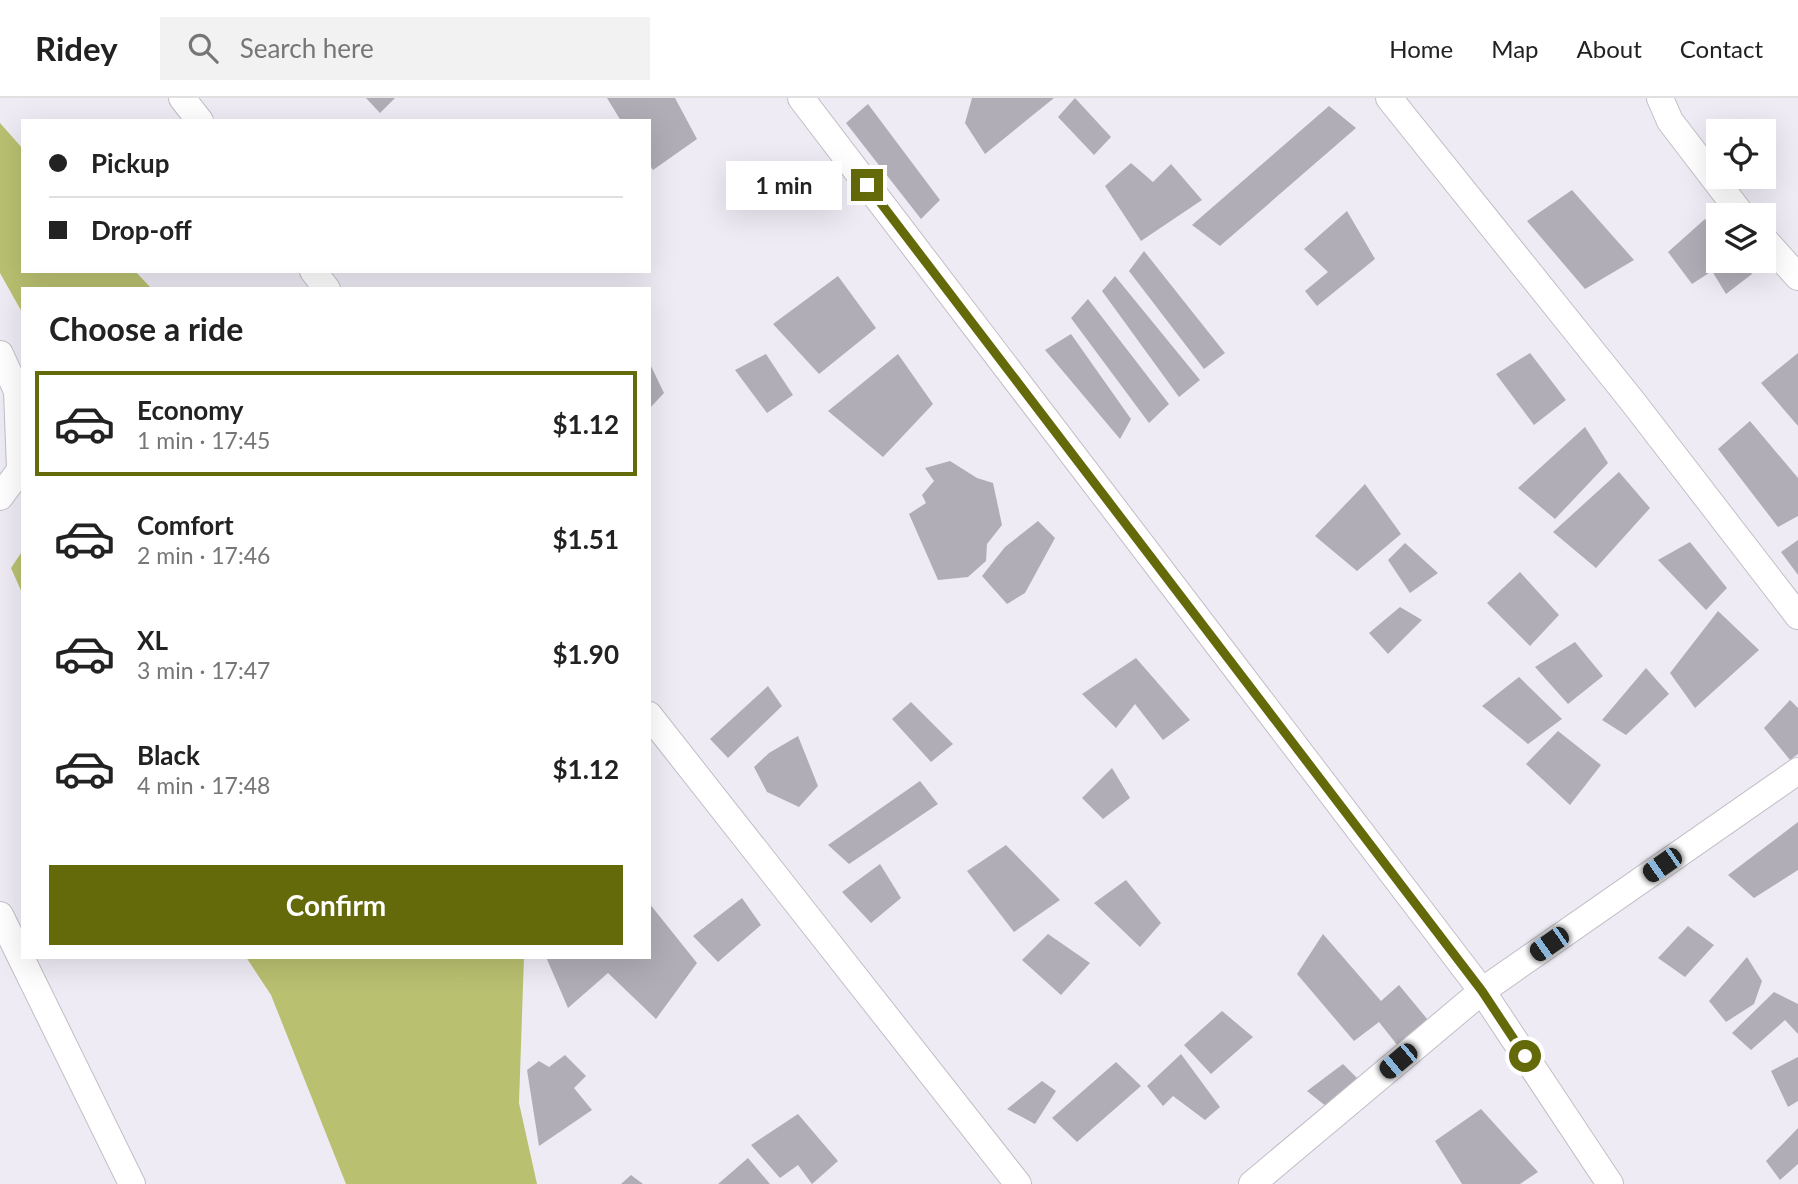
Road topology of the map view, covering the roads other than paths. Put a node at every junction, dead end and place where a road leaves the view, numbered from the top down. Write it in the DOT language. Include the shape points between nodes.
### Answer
graph roads {
  1 [pos="183,98"];
  2 [pos="801,98"];
  3 [pos="1389,98"];
  4 [pos="1660,98"];
  5 [pos="199,119"];
  6 [pos="1733,203"];
  7 [pos="1776,252"];
  8 [pos="315,273"];
  9 [pos="1798,276"];
  10 [pos="325,287"];
  11 [pos="0,354"];
  12 [pos="0,498"];
  13 [pos="1798,615"];
  14 [pos="651,718"];
  15 [pos="1798,771"];
  16 [pos="0,915"];
  17 [pos="21,958"];
  18 [pos="22,959"];
  19 [pos="1482,991"];
  20 [pos="132,1184"];
  21 [pos="1018,1184"];
  22 [pos="1252,1184"];
  23 [pos="1610,1184"];
  1 -- 5 [label="street"];
  2 -- 19 [label="street"];
  3 -- 13 [label="street"];
  4 -- 6 [label="street" via="1670,121"];
  7 -- 9 [label="street"];
  8 -- 10 [label="street"];
  11 -- 12 [label="street" via="17,391 20,470"];
  14 -- 21 [label="street"];
  15 -- 19 [label="street"];
  16 -- 17 [label="street"];
  18 -- 20 [label="street"];
  19 -- 22 [label="street"];
  19 -- 23 [label="street"];
}
